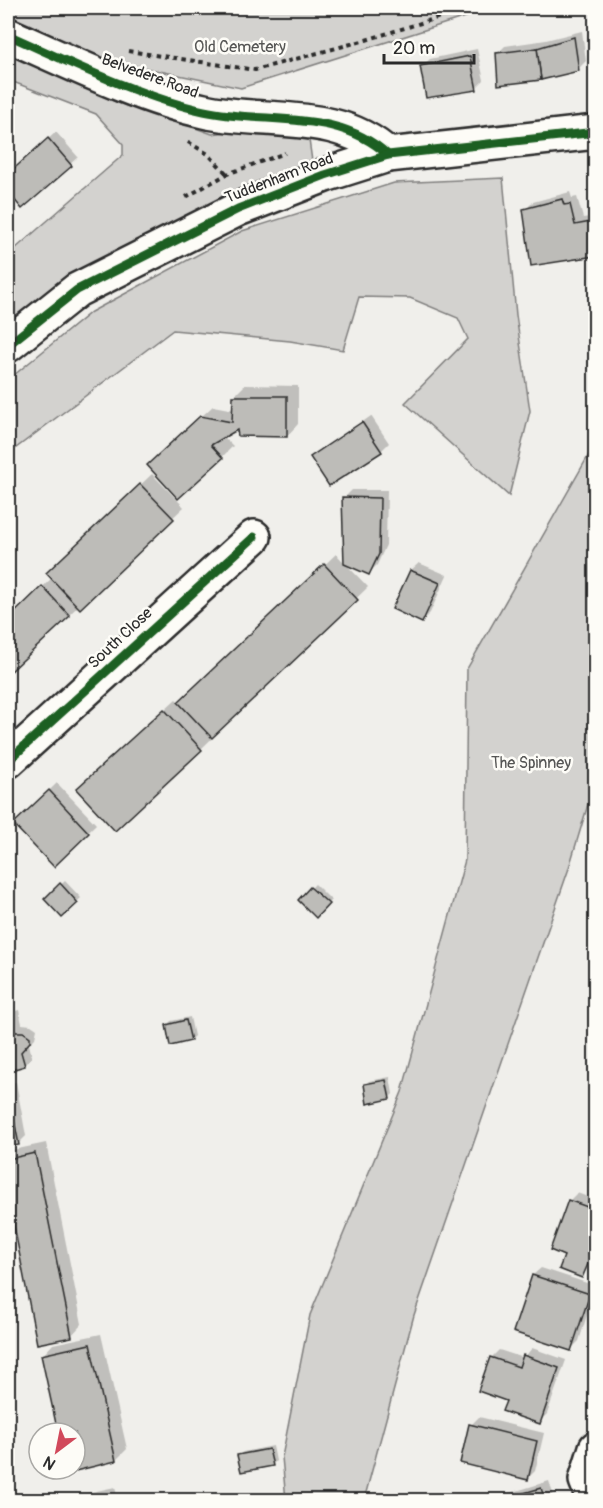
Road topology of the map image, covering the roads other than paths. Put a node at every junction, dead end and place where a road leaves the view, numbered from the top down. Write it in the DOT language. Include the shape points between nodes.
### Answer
graph roads {
  1 [pos="8,35"];
  2 [pos="596,132"];
  3 [pos="388,155"];
  4 [pos="8,345"];
  5 [pos="254,537"];
  6 [pos="8,761"];
  7 [pos="596,1448"];
  8 [pos="594,1500"];
  1 -- 3 [label="street, Belvedere Road" via="161,99 204,111 298,119 350,130"];
  2 -- 3 [label="street, Tuddenham Road"];
  3 -- 4 [label="street, Tuddenham Road" via="238,209 77,290"];
  5 -- 6 [label="street, South Close"];
  7 -- 8 [label="street" via="586,1480"];
}
